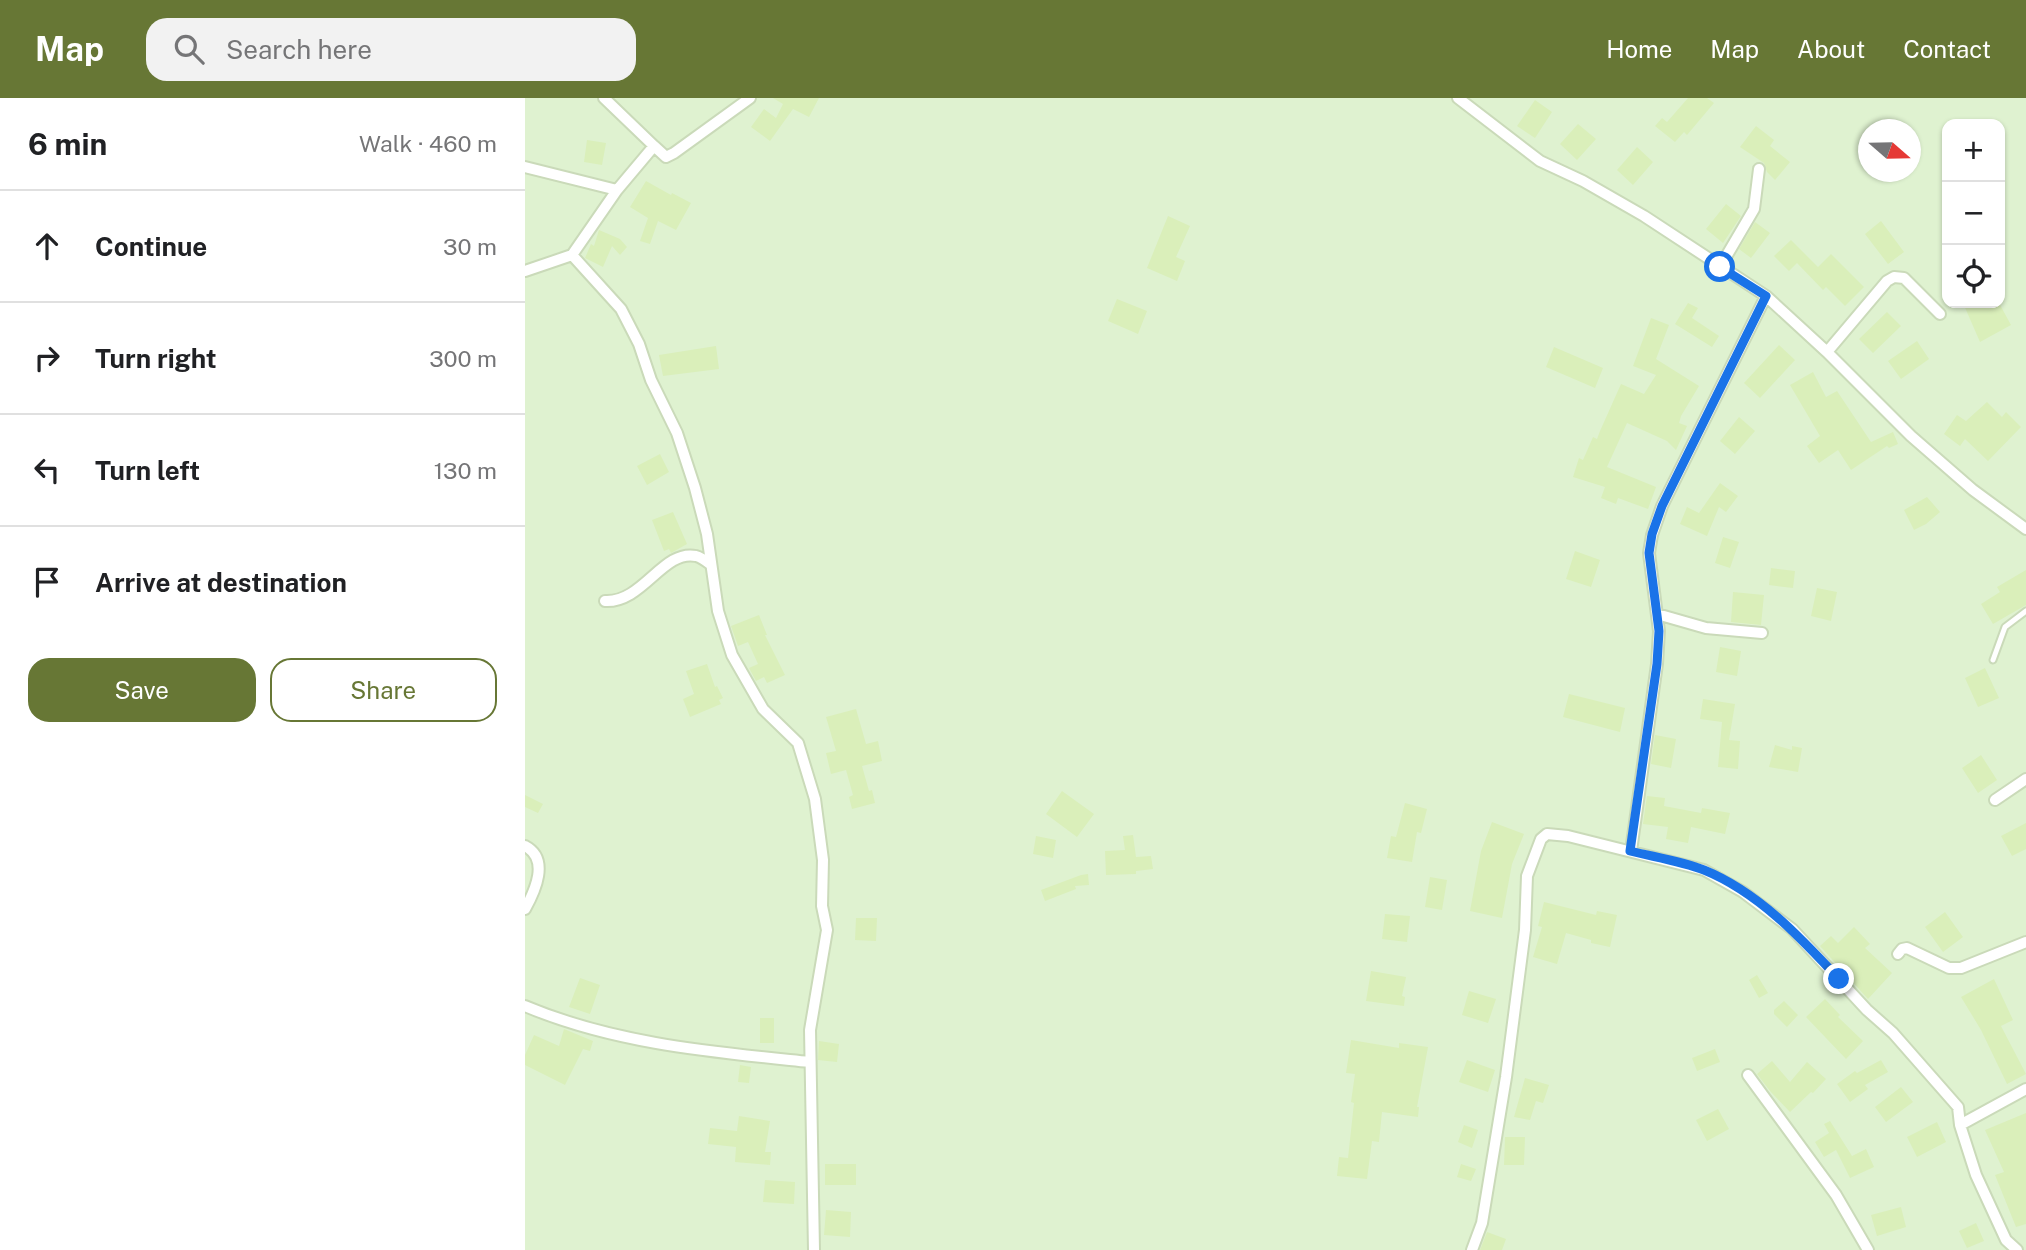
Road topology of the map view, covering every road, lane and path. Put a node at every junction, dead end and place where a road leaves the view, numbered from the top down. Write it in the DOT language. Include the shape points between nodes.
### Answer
graph roads {
  1 [pos="604,98"];
  2 [pos="750,98"];
  3 [pos="1458,98"];
  4 [pos="654,146"];
  5 [pos="525,167"];
  6 [pos="1759,169"];
  7 [pos="617,190"];
  8 [pos="572,255"];
  9 [pos="1720,267"];
  10 [pos="525,271"];
  11 [pos="1766,296"];
  12 [pos="1940,314"];
  13 [pos="1827,352"];
  14 [pos="2026,529"];
  15 [pos="710,564"];
  16 [pos="605,601"];
  17 [pos="2026,611"];
  18 [pos="1657,614"];
  19 [pos="1762,633"];
  20 [pos="1993,660"];
  21 [pos="2026,779"];
  22 [pos="1995,800"];
  23 [pos="525,846"];
  24 [pos="1630,851"];
  25 [pos="525,909"];
  26 [pos="2026,942"];
  27 [pos="1898,954"];
  28 [pos="525,1006"];
  29 [pos="809,1062"];
  30 [pos="1748,1075"];
  31 [pos="2026,1089"];
  32 [pos="1959,1125"];
  33 [pos="814,1250"];
  34 [pos="1472,1250"];
  35 [pos="1868,1250"];
  36 [pos="2017,1250"];
  1 -- 4 [label="street"];
  2 -- 4 [label="street" via="666,157"];
  3 -- 9 [label="street" via="1541,161 1644,216"];
  4 -- 7 [label="street"];
  5 -- 7 [label="street"];
  6 -- 9 [label="street" via="1754,209"];
  7 -- 8 [label="street"];
  8 -- 10 [label="street"];
  8 -- 15 [label="street" via="621,309 639,344 695,488"];
  9 -- 11 [label="street"];
  11 -- 13 [label="street"];
  11 -- 18 [label="street" via="1652,534 1649,553"];
  12 -- 13 [label="street" via="1904,278 1894,276"];
  13 -- 14 [label="street" via="1911,436"];
  15 -- 16 [label="street" via="697,556 684,556 618,602"];
  15 -- 29 [label="street" via="732,655 763,709 798,743 815,799 827,930 816,984"];
  17 -- 20 [label="lane" via="2005,627"];
  18 -- 19 [label="street" via="1706,628"];
  18 -- 24 [label="street" via="1657,664"];
  21 -- 22 [label="street"];
  23 -- 25 [label="street" via="532,849 538,862 537,886"];
  24 -- 32 [label="street" via="1704,870 1744,892 1792,929 1958,1107"];
  24 -- 34 [label="street" via="1548,834 1535,853 1527,876 1525,930 1506,1077 1482,1223"];
  26 -- 27 [label="street" via="1961,968 1949,968 1907,948"];
  28 -- 29 [label="street" via="621,1038"];
  29 -- 33 [label="street"];
  30 -- 35 [label="street" via="1836,1195"];
  31 -- 32 [label="street"];
  32 -- 36 [label="street" via="2006,1240"];
}
